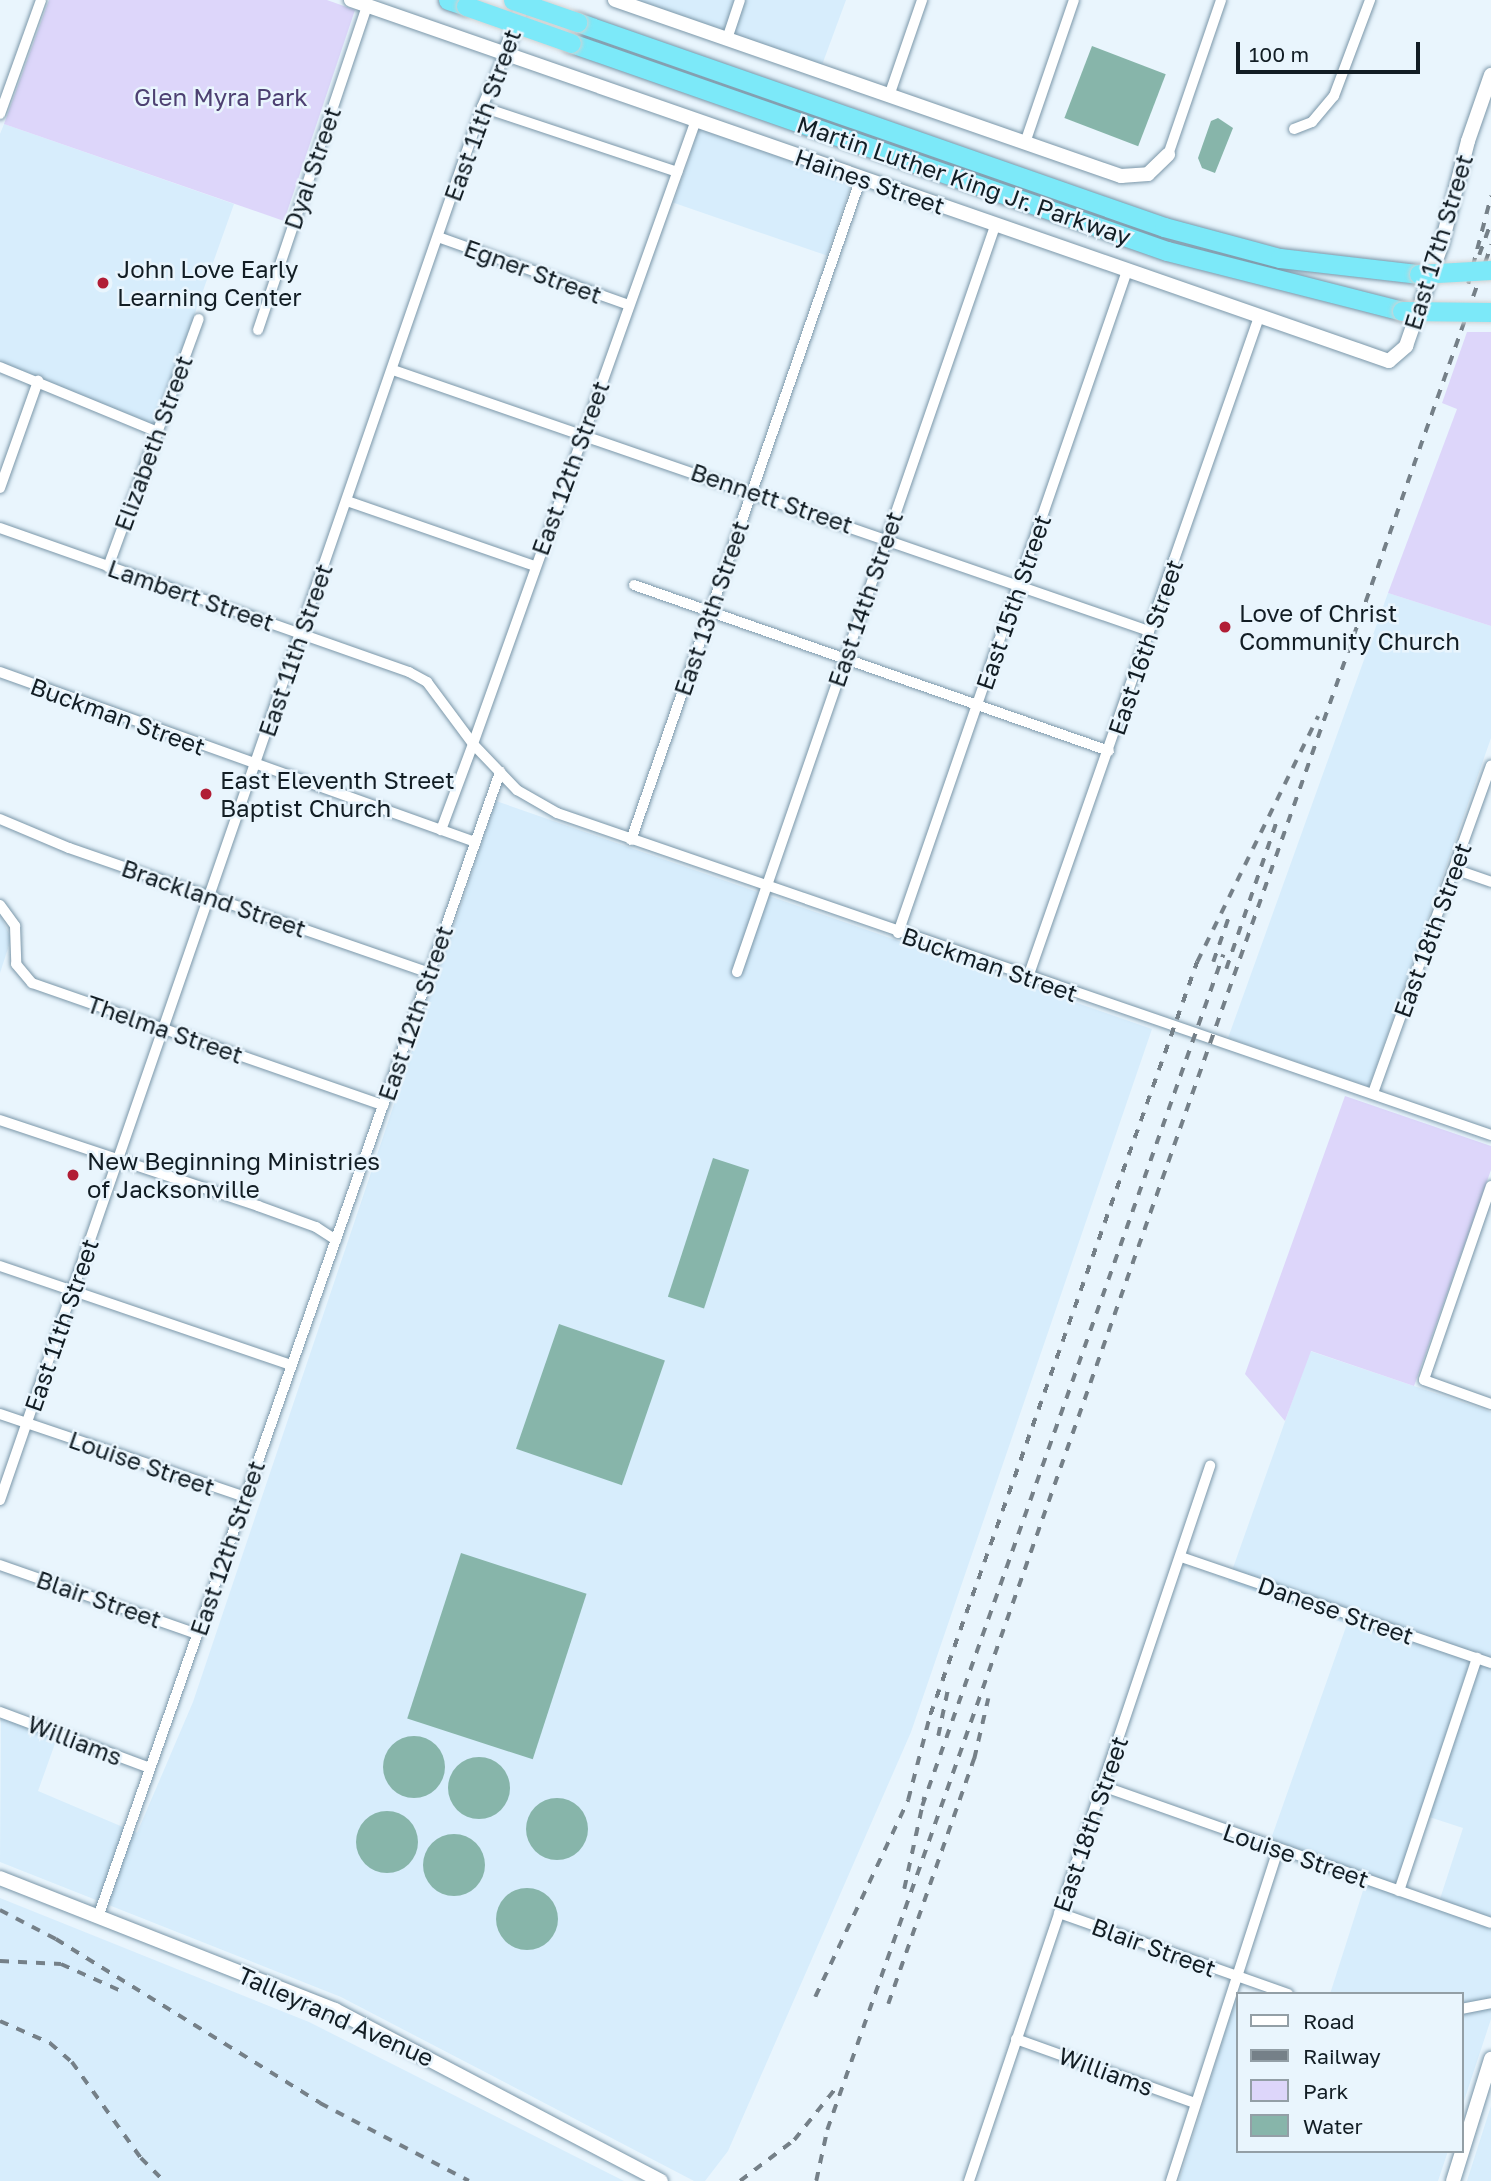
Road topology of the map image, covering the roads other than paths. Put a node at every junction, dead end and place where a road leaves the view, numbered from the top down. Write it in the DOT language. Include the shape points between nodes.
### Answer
graph roads {
  1 [pos="41,0"];
  2 [pos="351,0"];
  3 [pos="513,0"];
  4 [pos="524,0"];
  5 [pos="615,0"];
  6 [pos="740,0"];
  7 [pos="922,0"];
  8 [pos="1074,0"];
  9 [pos="1221,0"];
  10 [pos="1370,0"];
  11 [pos="457,3"];
  12 [pos="367,6"];
  13 [pos="727,39"];
  14 [pos="505,54"];
  15 [pos="1491,75"];
  16 [pos="889,96"];
  17 [pos="482,107"];
  18 [pos="0,114"];
  19 [pos="696,120"];
  20 [pos="1294,129"];
  21 [pos="1026,143"];
  22 [pos="1168,155"];
  23 [pos="677,172"];
  24 [pos="860,178"];
  25 [pos="995,226"];
  26 [pos="438,237"];
  27 [pos="1491,270"];
  28 [pos="1127,271"];
  29 [pos="629,304"];
  30 [pos="1491,312"];
  31 [pos="1259,317"];
  32 [pos="199,319"];
  33 [pos="258,330"];
  34 [pos="1389,361"];
  35 [pos="0,368"];
  36 [pos="393,370"];
  37 [pos="38,381"];
  38 [pos="158,432"];
  39 [pos="582,434"];
  40 [pos="0,488"];
  41 [pos="752,491"];
  42 [pos="347,501"];
  43 [pos="0,528"];
  44 [pos="887,538"];
  45 [pos="535,566"];
  46 [pos="108,567"];
  47 [pos="634,585"];
  48 [pos="1018,586"];
  49 [pos="710,612"];
  50 [pos="1149,631"];
  51 [pos="301,634"];
  52 [pos="844,658"];
  53 [pos="0,672"];
  54 [pos="977,705"];
  55 [pos="473,744"];
  56 [pos="1109,751"];
  57 [pos="254,765"];
  58 [pos="1491,766"];
  59 [pos="500,772"];
  60 [pos="0,819"];
  61 [pos="442,830"];
  62 [pos="631,840"];
  63 [pos="475,842"];
  64 [pos="1454,869"];
  65 [pos="1491,882"];
  66 [pos="766,887"];
  67 [pos="208,896"];
  68 [pos="0,905"];
  69 [pos="898,933"];
  70 [pos="737,972"];
  71 [pos="429,973"];
  72 [pos="1028,977"];
  73 [pos="164,1029"];
  74 [pos="1373,1093"];
  75 [pos="383,1105"];
  76 [pos="0,1120"];
  77 [pos="1491,1135"];
  78 [pos="118,1160"];
  79 [pos="1491,1186"];
  80 [pos="335,1240"];
  81 [pos="0,1266"];
  82 [pos="72,1292"];
  83 [pos="291,1365"];
  84 [pos="1491,1404"];
  85 [pos="0,1414"];
  86 [pos="26,1424"];
  87 [pos="1210,1466"];
  88 [pos="245,1497"];
  89 [pos="0,1500"];
  90 [pos="1181,1556"];
  91 [pos="0,1565"];
  92 [pos="197,1634"];
  93 [pos="1478,1658"];
  94 [pos="1491,1663"];
  95 [pos="0,1712"];
  96 [pos="150,1768"];
  97 [pos="1102,1786"];
  98 [pos="1278,1849"];
  99 [pos="0,1878"];
  100 [pos="1399,1891"];
  101 [pos="1059,1913"];
  102 [pos="98,1917"];
  103 [pos="1491,1923"];
  104 [pos="1237,1976"];
  105 [pos="1282,1992"];
  106 [pos="1491,2003"];
  107 [pos="1463,2009"];
  108 [pos="1016,2039"];
  109 [pos="1491,2059"];
  110 [pos="1195,2103"];
  111 [pos="1463,2149"];
  112 [pos="1462,2153"];
  113 [pos="661,2181"];
  114 [pos="969,2181"];
  115 [pos="1171,2181"];
  116 [pos="1453,2181"];
  1 -- 18 [label="street"];
  2 -- 12 [label="street, Haines Street"];
  3 -- 27 [label="highway, Martin Luther King Jr. Parkway, bridge" via="1164,227 1280,258 1419,274"];
  4 -- 14 [label="street, East 11th Street"];
  5 -- 13 [label="street"];
  6 -- 13 [label="street"];
  7 -- 16 [label="street"];
  8 -- 21 [label="street"];
  9 -- 22 [label="street"];
  10 -- 20 [label="street" via="1334,96 1312,122"];
  11 -- 30 [label="highway, Martin Luther King Jr. Parkway, bridge" via="1167,251 1402,311"];
  12 -- 14 [label="street, Haines Street"];
  12 -- 33 [label="street, Dyal Street"];
  13 -- 16 [label="street"];
  14 -- 17 [label="street, East 11th Street"];
  14 -- 19 [label="street, Haines Street"];
  15 -- 34 [label="street, East 17th Street" via="1468,141 1442,243 1406,346"];
  16 -- 21 [label="street"];
  17 -- 23 [label="street"];
  17 -- 26 [label="street, East 11th Street"];
  19 -- 23 [label="street, East 12th Street"];
  19 -- 24 [label="street, Haines Street"];
  21 -- 22 [label="street" via="1130,178 1156,169"];
  23 -- 29 [label="street, East 12th Street"];
  24 -- 25 [label="street, Haines Street"];
  24 -- 41 [label="street, East 13th Street"];
  25 -- 28 [label="street, Haines Street"];
  25 -- 44 [label="street, East 14th Street"];
  26 -- 29 [label="street, Egner Street"];
  26 -- 36 [label="street, East 11th Street"];
  28 -- 31 [label="street, Haines Street"];
  28 -- 48 [label="street, East 15th Street"];
  29 -- 39 [label="street, East 12th Street"];
  31 -- 34 [label="street, Haines Street"];
  31 -- 50 [label="street, East 16th Street"];
  32 -- 38 [label="street, Elizabeth Street"];
  35 -- 37 [label="street"];
  36 -- 39 [label="street, Bennett Street"];
  36 -- 42 [label="street, East 11th Street"];
  37 -- 38 [label="street"];
  37 -- 40 [label="street"];
  38 -- 46 [label="street, Elizabeth Street"];
  39 -- 41 [label="street, Bennett Street"];
  39 -- 45 [label="street, East 12th Street"];
  41 -- 44 [label="street, Bennett Street"];
  41 -- 49 [label="street, East 13th Street"];
  42 -- 45 [label="street"];
  42 -- 51 [label="street, East 11th Street"];
  43 -- 46 [label="street, Lambert Street"];
  44 -- 48 [label="street, Bennett Street"];
  44 -- 52 [label="street, East 14th Street"];
  45 -- 55 [label="street, East 12th Street"];
  46 -- 51 [label="street, Lambert Street"];
  47 -- 49 [label="street"];
  48 -- 50 [label="street, Bennett Street"];
  48 -- 54 [label="street, East 15th Street"];
  49 -- 52 [label="street"];
  49 -- 62 [label="street, East 13th Street"];
  50 -- 56 [label="street, East 16th Street"];
  51 -- 55 [label="street, Lambert Street" via="427,682"];
  51 -- 57 [label="street, East 11th Street"];
  52 -- 54 [label="street"];
  52 -- 66 [label="street, East 14th Street"];
  53 -- 57 [label="street, Buckman Street"];
  54 -- 56 [label="street"];
  54 -- 69 [label="street, East 15th Street"];
  55 -- 59 [label="street"];
  55 -- 61 [label="street, East 12th Street"];
  56 -- 72 [label="street, East 16th Street"];
  57 -- 61 [label="street, Buckman Street"];
  57 -- 67 [label="street, East 11th Street"];
  58 -- 64 [label="street, East 18th Street"];
  59 -- 62 [label="street, Buckman Street" via="517,790 548,809"];
  59 -- 63 [label="street, East 12th Street"];
  60 -- 67 [label="street, Brackland Street"];
  61 -- 63 [label="street, Buckman Street"];
  62 -- 66 [label="street, Buckman Street"];
  63 -- 71 [label="street, East 12th Street"];
  64 -- 65 [label="street"];
  64 -- 74 [label="street, East 18th Street"];
  66 -- 69 [label="street, Buckman Street"];
  66 -- 70 [label="street, East 14th Street"];
  67 -- 71 [label="street, Brackland Street"];
  67 -- 73 [label="street, East 11th Street"];
  68 -- 73 [label="street, Thelma Street" via="15,926 16,964 32,983"];
  69 -- 72 [label="street, Buckman Street"];
  71 -- 75 [label="street, East 12th Street"];
  72 -- 74 [label="street, Buckman Street"];
  73 -- 75 [label="street, Thelma Street"];
  73 -- 78 [label="street, East 11th Street"];
  74 -- 77 [label="street, Buckman Street"];
  75 -- 80 [label="street, East 12th Street"];
  76 -- 78 [label="street"];
  78 -- 80 [label="street" via="316,1227"];
  78 -- 82 [label="street, East 11th Street"];
  79 -- 84 [label="street" via="1424,1380"];
  80 -- 83 [label="street, East 12th Street"];
  81 -- 82 [label="street"];
  82 -- 83 [label="street"];
  82 -- 86 [label="street, East 11th Street"];
  83 -- 88 [label="street, East 12th Street"];
  85 -- 86 [label="street, Louise Street"];
  86 -- 88 [label="street, Louise Street"];
  86 -- 89 [label="street, East 11th Street"];
  87 -- 90 [label="street, East 18th Street"];
  88 -- 92 [label="street, East 12th Street"];
  90 -- 93 [label="street, Danese Street"];
  90 -- 97 [label="street, East 18th Street"];
  91 -- 92 [label="street, Blair Street"];
  92 -- 96 [label="street, East 12th Street"];
  93 -- 94 [label="street, Danese Street"];
  93 -- 100 [label="street"];
  95 -- 96 [label="street, Williams"];
  96 -- 102 [label="street, East 12th Street"];
  97 -- 98 [label="street, Louise Street"];
  97 -- 101 [label="street, East 18th Street"];
  98 -- 100 [label="street, Louise Street"];
  98 -- 104 [label="street"];
  99 -- 102 [label="street, Talleyrand Avenue"];
  100 -- 103 [label="street, Louise Street"];
  101 -- 104 [label="street, Blair Street"];
  101 -- 108 [label="street, East 18th Street"];
  102 -- 113 [label="street, Talleyrand Avenue" via="335,2010"];
  104 -- 105 [label="street, Blair Street"];
  104 -- 110 [label="street"];
  106 -- 107 [label="street"];
  108 -- 110 [label="street, Williams"];
  108 -- 114 [label="street, East 18th Street"];
  109 -- 111 [label="street"];
  110 -- 115 [label="street"];
  112 -- 116 [label="street"];
}
